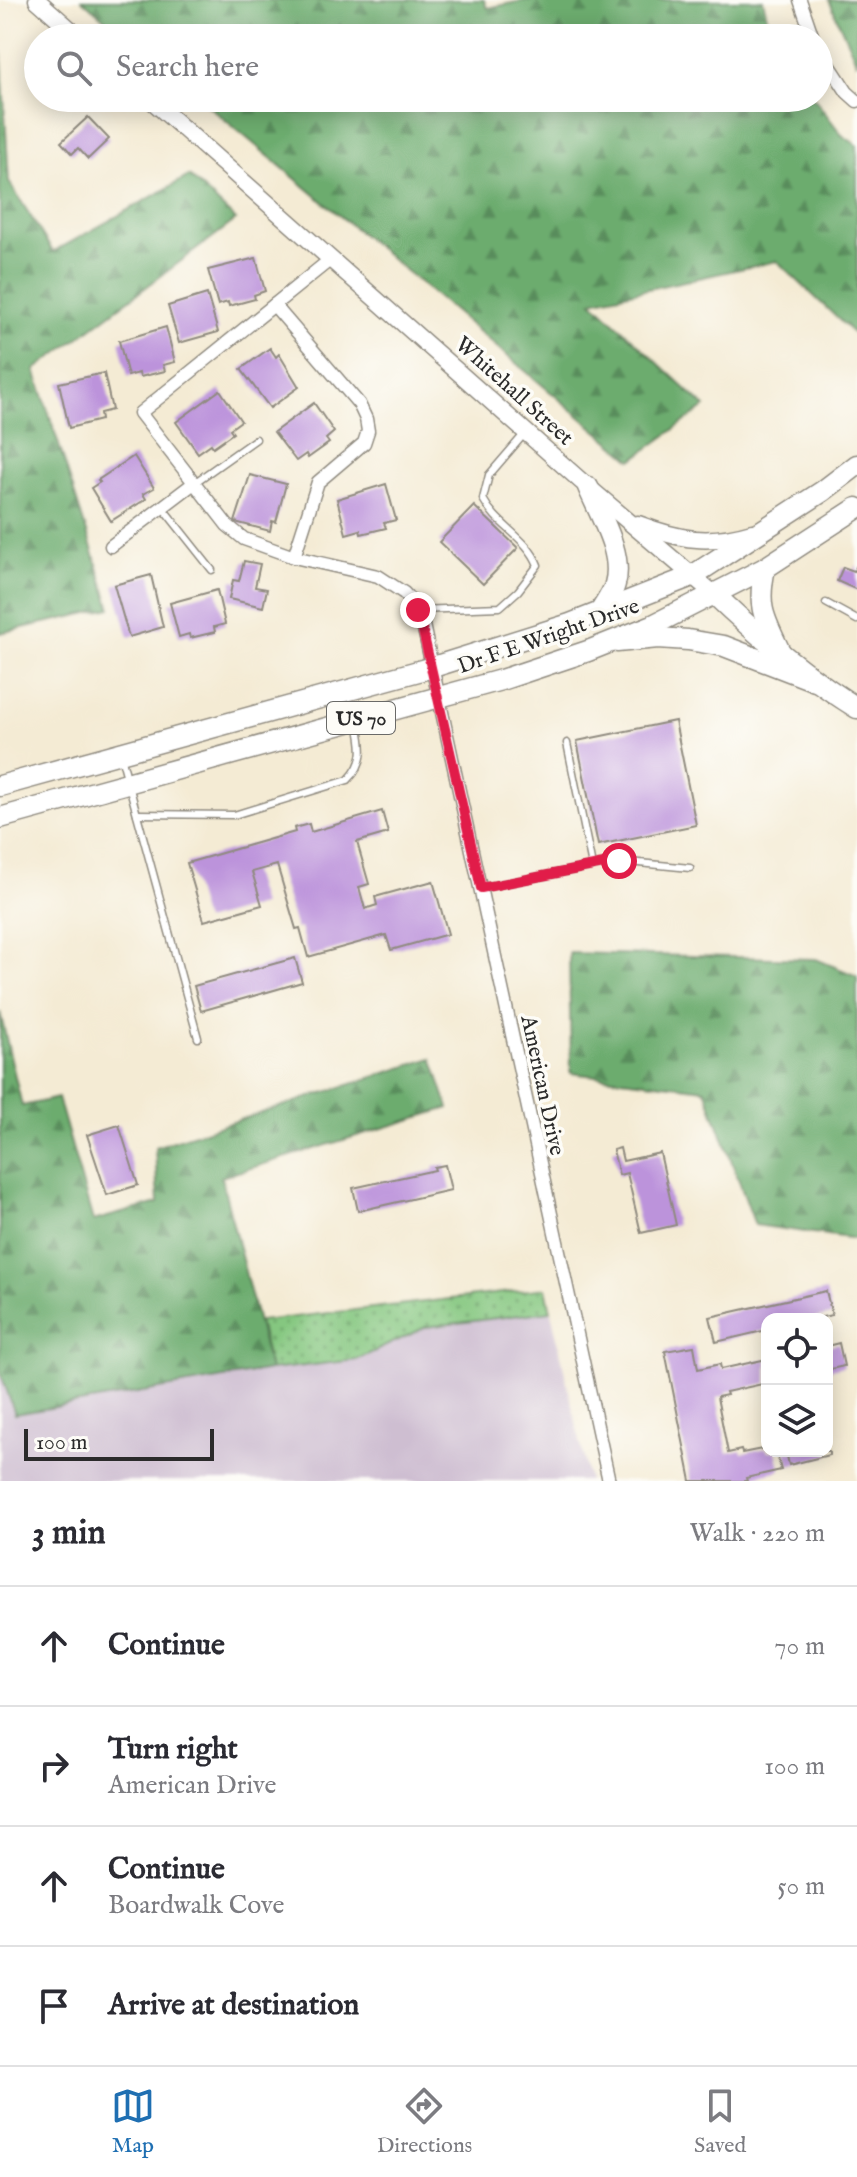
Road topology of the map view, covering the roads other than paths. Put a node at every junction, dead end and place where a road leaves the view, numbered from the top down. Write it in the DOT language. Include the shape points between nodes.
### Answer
graph roads {
  1 [pos="37,0"];
  2 [pos="800,0"];
  3 [pos="64,24"];
  4 [pos="808,24"];
  5 [pos="833,70"];
  6 [pos="857,101"];
  7 [pos="165,112"];
  8 [pos="331,259"];
  9 [pos="274,305"];
  10 [pos="526,432"];
  11 [pos="256,439"];
  12 [pos="857,465"];
  13 [pos="194,483"];
  14 [pos="588,487"];
  15 [pos="162,507"];
  16 [pos="857,508"];
  17 [pos="626,519"];
  18 [pos="769,527"];
  19 [pos="111,546"];
  20 [pos="294,557"];
  21 [pos="765,568"];
  22 [pos="212,570"];
  23 [pos="692,576"];
  24 [pos="714,594"];
  25 [pos="826,603"];
  26 [pos="418,610"];
  27 [pos="600,612"];
  28 [pos="857,620"];
  29 [pos="609,642"];
  30 [pos="782,656"];
  31 [pos="433,667"];
  32 [pos="815,681"];
  33 [pos="439,697"];
  34 [pos="857,708"];
  35 [pos="357,720"];
  36 [pos="567,743"];
  37 [pos="120,753"];
  38 [pos="128,783"];
  39 [pos="0,786"];
  40 [pos="137,814"];
  41 [pos="0,818"];
  42 [pos="592,866"];
  43 [pos="690,868"];
  44 [pos="481,888"];
  45 [pos="198,1038"];
  46 [pos="609,1481"];
  1 -- 3 [label="street"];
  2 -- 4 [label="street"];
  5 -- 6 [label="street"];
  7 -- 8 [label="street, Whitehall Street"];
  8 -- 9 [label="street"];
  8 -- 10 [label="street, Whitehall Street"];
  9 -- 13 [label="street" via="140,413"];
  9 -- 20 [label="street" via="359,404 368,431 364,443 318,482"];
  10 -- 14 [label="street, Whitehall Street"];
  10 -- 26 [label="lane" via="489,475 483,499 491,514 533,551 538,565 500,607"];
  11 -- 13 [label="lane"];
  12 -- 18 [label="main road, US 70"];
  13 -- 15 [label="street"];
  13 -- 20 [label="street" via="244,539"];
  14 -- 17 [label="street, Whitehall Street"];
  14 -- 27 [label="main road" via="616,561 615,586"];
  15 -- 19 [label="street"];
  15 -- 22 [label="lane"];
  16 -- 21 [label="main road, Dr F E Wright Drive"];
  17 -- 18 [label="street" via="708,541"];
  17 -- 23 [label="street, Whitehall Street"];
  18 -- 23 [label="main road, US 70"];
  20 -- 26 [label="street" via="378,576"];
  21 -- 24 [label="main road, Dr F E Wright Drive"];
  21 -- 30 [label="main road" via="760,606"];
  23 -- 24 [label="street, Whitehall Street"];
  23 -- 27 [label="main road, US 70"];
  24 -- 29 [label="main road, Dr F E Wright Drive / US 70"];
  24 -- 30 [label="main road, Whitehall Street"];
  25 -- 28 [label="lane"];
  26 -- 31 [label="street, American Drive"];
  27 -- 31 [label="main road, US 70"];
  29 -- 32 [label="main road" via="658,638 724,646"];
  29 -- 33 [label="main road, Dr F E Wright Drive / US 70"];
  30 -- 32 [label="main road, Whitehall Street"];
  31 -- 33 [label="street, American Drive"];
  31 -- 37 [label="main road, US 70"];
  32 -- 34 [label="main road, Whitehall Street"];
  33 -- 35 [label="main road, Dr F E Wright Drive / US 70"];
  33 -- 44 [label="street, American Drive"];
  35 -- 38 [label="main road, Dr F E Wright Drive / US 70"];
  35 -- 40 [label="lane" via="364,747 360,768 348,780 234,815"];
  36 -- 42 [label="lane"];
  37 -- 38 [label="lane"];
  37 -- 39 [label="main road, US 70"];
  38 -- 40 [label="lane"];
  38 -- 41 [label="main road, Dr F E Wright Drive / US 70"];
  40 -- 45 [label="lane"];
  42 -- 43 [label="lane" via="619,861"];
  42 -- 44 [label="lane"];
  44 -- 46 [label="street, American Drive"];
}
